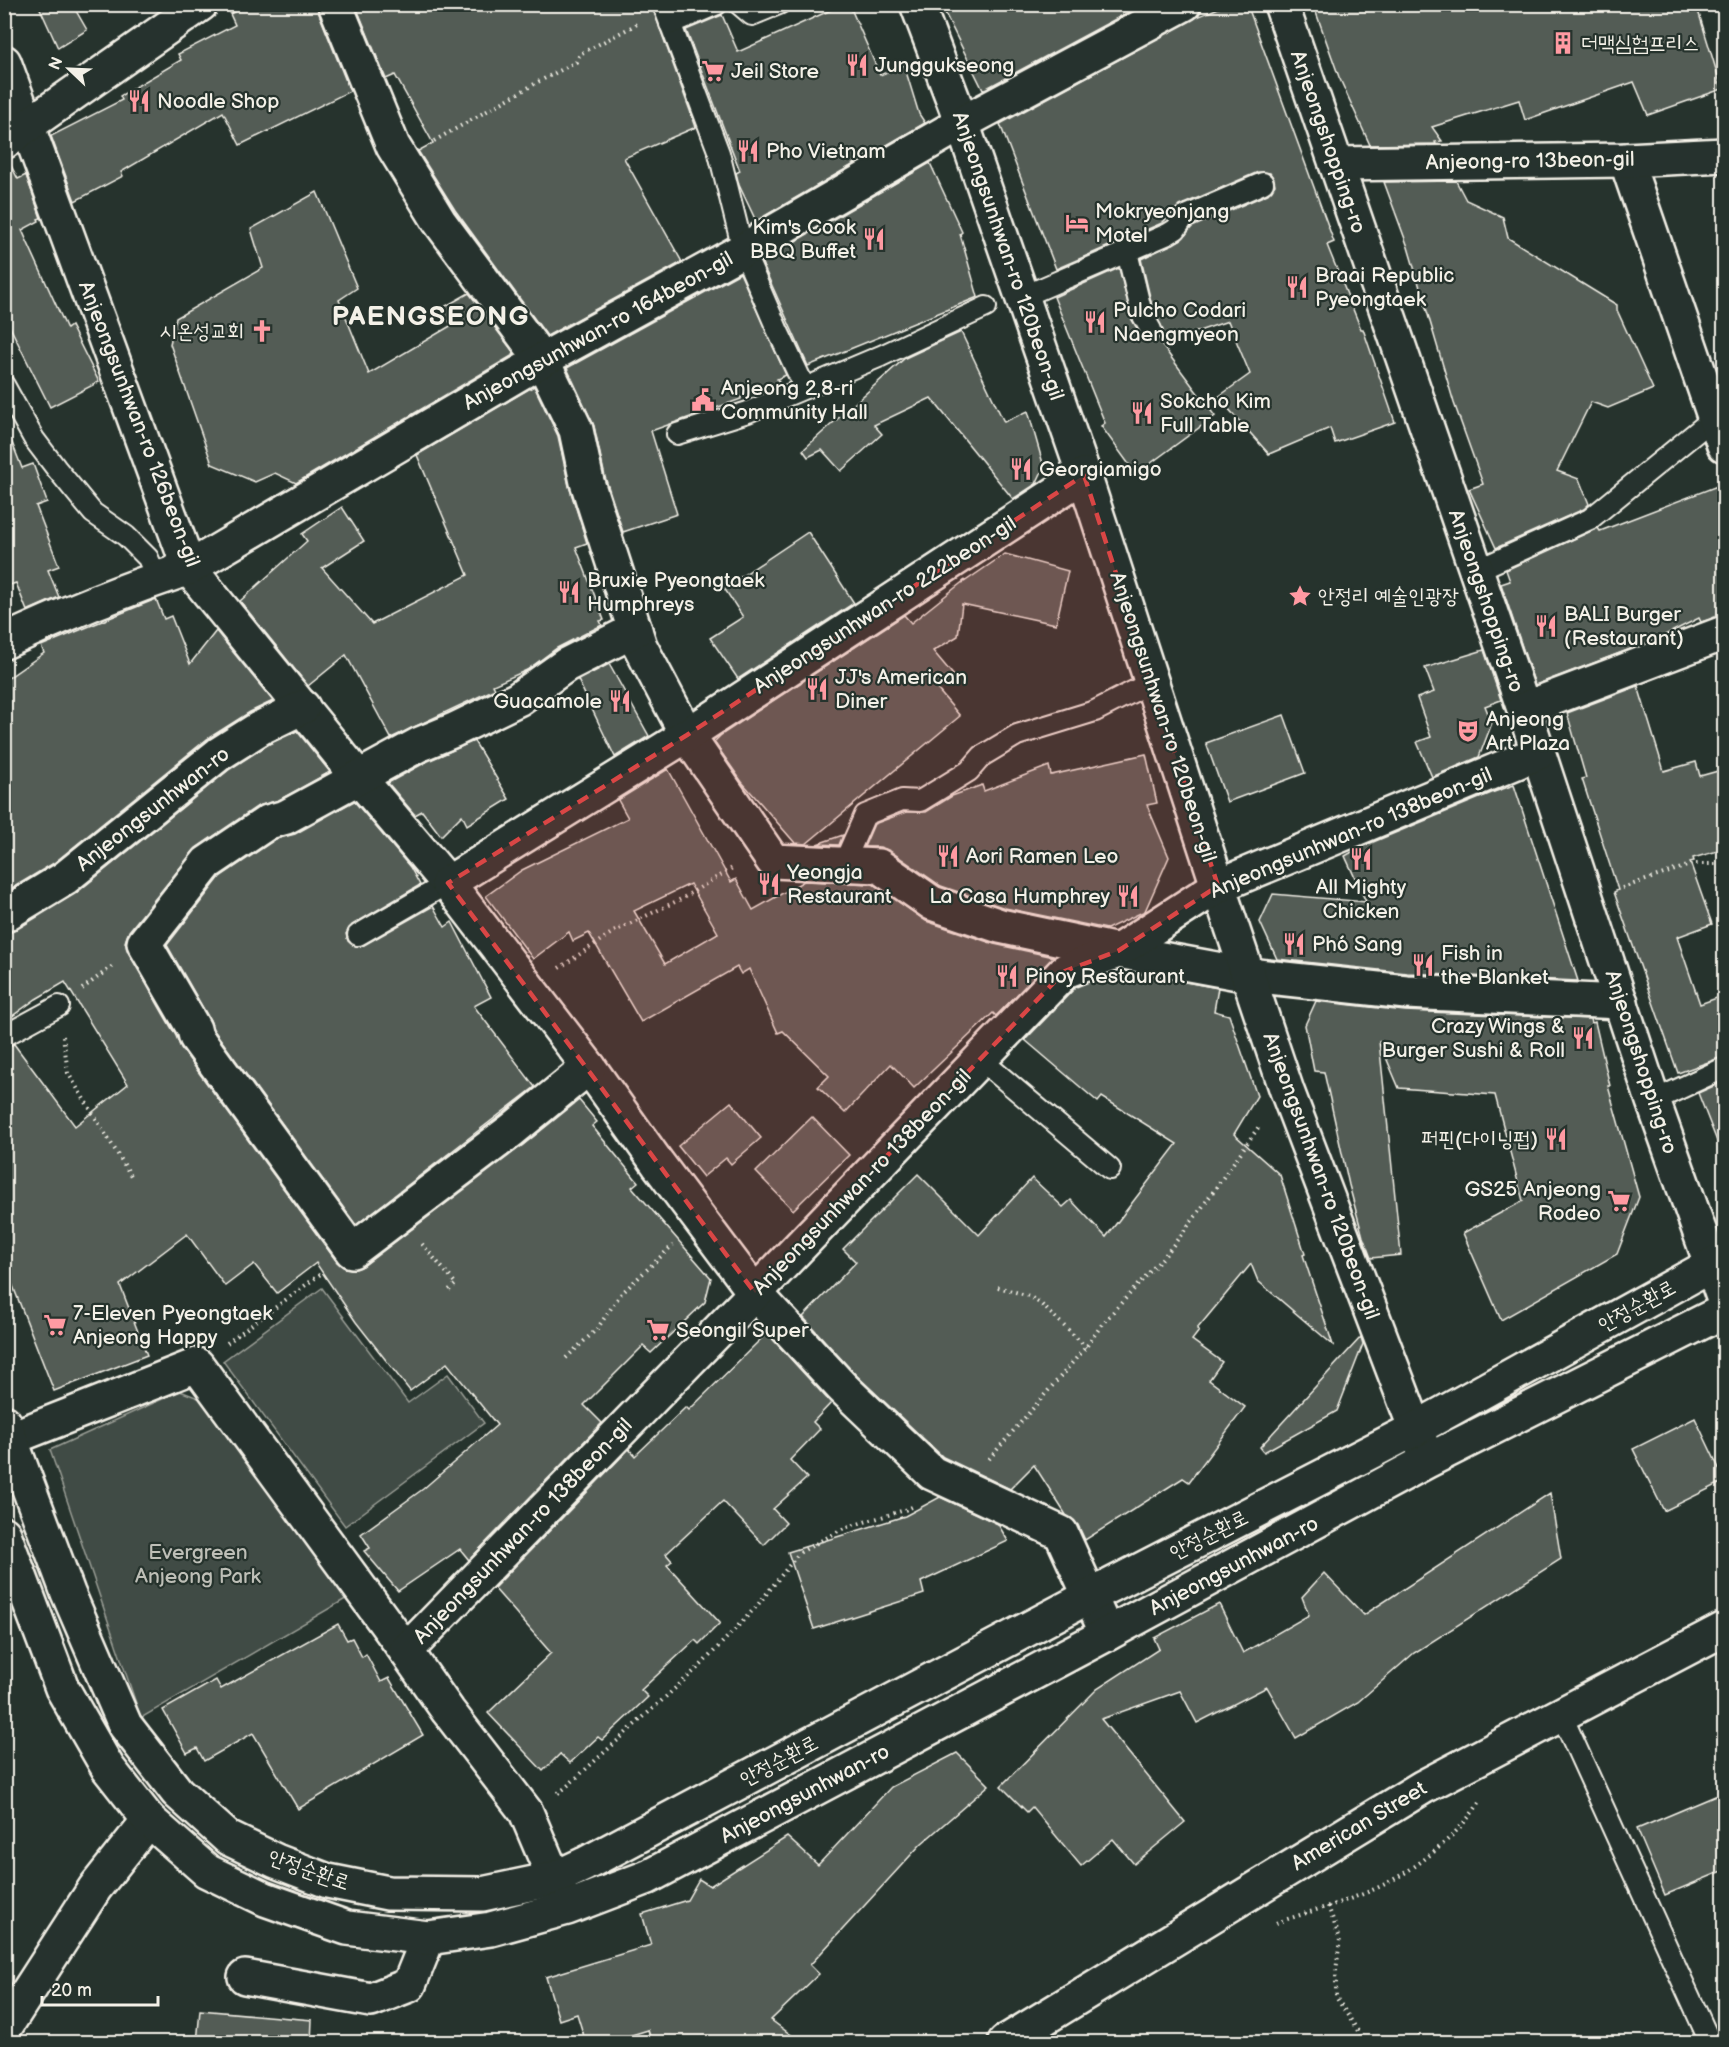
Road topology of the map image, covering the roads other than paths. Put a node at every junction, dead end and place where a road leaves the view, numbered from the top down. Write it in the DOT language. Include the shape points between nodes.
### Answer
graph roads {
  1 [pos="201,4"];
  2 [pos="335,4"];
  3 [pos="717,4"];
  4 [pos="739,4"];
  5 [pos="779,4"];
  6 [pos="917,4"];
  7 [pos="1184,4"];
  8 [pos="1281,4"];
  9 [pos="666,12"];
  10 [pos="4,62"];
  11 [pos="962,123"];
  12 [pos="17,134"];
  13 [pos="1725,155"];
  14 [pos="1626,160"];
  15 [pos="1335,164"];
  16 [pos="1263,183"];
  17 [pos="743,250"];
  18 [pos="1127,252"];
  19 [pos="1022,297"];
  20 [pos="986,307"];
  21 [pos="1151,330"];
  22 [pos="542,360"];
  23 [pos="4,385"];
  24 [pos="805,388"];
  25 [pos="1721,424"];
  26 [pos="677,434"];
  27 [pos="1084,475"];
  28 [pos="189,567"];
  29 [pos="1475,570"];
  30 [pos="157,579"];
  31 [pos="636,630"];
  32 [pos="1725,633"];
  33 [pos="4,642"];
  34 [pos="1153,687"];
  35 [pos="303,706"];
  36 [pos="1524,709"];
  37 [pos="687,735"];
  38 [pos="1538,753"];
  39 [pos="359,778"];
  40 [pos="843,865"];
  41 [pos="448,883"];
  42 [pos="1218,886"];
  43 [pos="4,915"];
  44 [pos="358,935"];
  45 [pos="1118,951"];
  46 [pos="1249,975"];
  47 [pos="1621,1002"];
  48 [pos="59,1006"];
  49 [pos="4,1036"];
  50 [pos="980,1059"];
  51 [pos="589,1067"];
  52 [pos="1725,1068"];
  53 [pos="1653,1101"];
  54 [pos="1110,1168"];
  55 [pos="1718,1262"];
  56 [pos="755,1293"];
  57 [pos="1725,1300"];
  58 [pos="1725,1311"];
  59 [pos="1415,1429"];
  60 [pos="6,1434"];
  61 [pos="1427,1461"];
  62 [pos="4,1534"];
  63 [pos="1090,1596"];
  64 [pos="1725,1629"];
  65 [pos="1107,1634"];
  66 [pos="406,1651"];
  67 [pos="1562,1714"];
  68 [pos="149,1820"];
  69 [pos="553,1879"];
  70 [pos="567,1908"];
  71 [pos="428,1938"];
  72 [pos="245,1977"];
  73 [pos="4,2029"];
  74 [pos="1005,2043"];
  75 [pos="1710,2043"];
  1 -- 12 [label="street"];
  2 -- 22 [label="street" via="393,146 440,221"];
  3 -- 9 [label="lane"];
  4 -- 5 [label="lane" via="752,15"];
  6 -- 11 [label="street, Anjeongsunhwan-ro 120beon-gil"];
  7 -- 11 [label="street, Anjeongsunhwan-ro 164beon-gil"];
  8 -- 15 [label="street, Anjeongshopping-ro"];
  9 -- 17 [label="lane" via="719,153"];
  10 -- 12 [label="street, Anjeongsunhwan-ro 126beon-gil"];
  11 -- 17 [label="street, Anjeongsunhwan-ro 164beon-gil"];
  11 -- 19 [label="street, Anjeongsunhwan-ro 120beon-gil"];
  12 -- 28 [label="street, Anjeongsunhwan-ro 126beon-gil"];
  13 -- 14 [label="street, Anjeong-ro 13beon-gil"];
  14 -- 15 [label="street, Anjeong-ro 13beon-gil"];
  14 -- 25 [label="street"];
  15 -- 29 [label="street, Anjeongshopping-ro"];
  16 -- 18 [label="lane" via="1184,217 1168,234"];
  17 -- 22 [label="street, Anjeongsunhwan-ro 164beon-gil"];
  17 -- 24 [label="lane"];
  18 -- 19 [label="lane"];
  18 -- 21 [label="lane" via="1142,314"];
  19 -- 27 [label="street, Anjeongsunhwan-ro 120beon-gil"];
  20 -- 24 [label="lane"];
  22 -- 28 [label="street, Anjeongsunhwan-ro 164beon-gil"];
  22 -- 31 [label="street" via="576,430 587,482"];
  23 -- 30 [label="lane" via="34,439 56,468 93,513 126,536 148,558"];
  24 -- 26 [label="lane" via="748,412"];
  25 -- 29 [label="lane" via="1590,519"];
  27 -- 34 [label="street, Anjeongsunhwan-ro 120beon-gil"];
  27 -- 37 [label="street, Anjeongsunhwan-ro 222beon-gil"];
  28 -- 30 [label="street, Anjeongsunhwan-ro 164beon-gil"];
  28 -- 35 [label="street, Anjeongsunhwan-ro 126beon-gil"];
  29 -- 36 [label="street, Anjeongshopping-ro"];
  30 -- 33 [label="street, Anjeongsunhwan-ro 164beon-gil"];
  31 -- 37 [label="street" via="640,646"];
  31 -- 39 [label="street" via="566,664 518,699 420,744"];
  32 -- 36 [label="street"];
  34 -- 40 [label="lane" via="1140,688 1095,711 1017,735 920,801 902,800 865,815"];
  34 -- 42 [label="street, Anjeongsunhwan-ro 120beon-gil"];
  35 -- 39 [label="street, Anjeongsunhwan-ro 126beon-gil"];
  35 -- 43 [label="street, Anjeongsunhwan-ro" via="219,754 65,878"];
  36 -- 38 [label="street, Anjeongshopping-ro"];
  37 -- 40 [label="street" via="773,861"];
  37 -- 41 [label="street"];
  38 -- 42 [label="street, Anjeongsunhwan-ro 138beon-gil"];
  38 -- 47 [label="street, Anjeongshopping-ro"];
  39 -- 41 [label="street, Anjeongsunhwan-ro 126beon-gil"];
  39 -- 51 [label="street" via="286,817 268,822 207,863 144,943 196,1037 352,1251"];
  40 -- 45 [label="street" via="879,866 933,903 1000,926"];
  41 -- 44 [label="lane"];
  41 -- 51 [label="street, Anjeongsunhwan-ro 126beon-gil"];
  42 -- 45 [label="street, Anjeongsunhwan-ro 138beon-gil"];
  42 -- 46 [label="street, Anjeongsunhwan-ro 120beon-gil"];
  45 -- 46 [label="street"];
  45 -- 50 [label="street, Anjeongsunhwan-ro 138beon-gil" via="1065,971"];
  46 -- 47 [label="street" via="1406,992"];
  46 -- 59 [label="street, Anjeongsunhwan-ro 120beon-gil" via="1287,1091"];
  47 -- 53 [label="street, Anjeongshopping-ro"];
  48 -- 49 [label="lane"];
  50 -- 54 [label="lane"];
  50 -- 56 [label="street, Anjeongsunhwan-ro 138beon-gil"];
  51 -- 56 [label="street, Anjeongsunhwan-ro 126beon-gil"];
  52 -- 53 [label="lane"];
  53 -- 55 [label="street, Anjeongshopping-ro"];
  55 -- 57 [label="street, Anjeongshopping-ro"];
  55 -- 59 [label="street, 안정순환로"];
  56 -- 63 [label="street, Anjeongsunhwan-ro 126beon-gil" via="842,1387 932,1473 1061,1533"];
  56 -- 66 [label="street, Anjeongsunhwan-ro 138beon-gil"];
  58 -- 61 [label="street, Anjeongsunhwan-ro"];
  59 -- 61 [label="street, Anjeongsunhwan-ro 120beon-gil"];
  59 -- 63 [label="street, 안정순환로"];
  60 -- 66 [label="street" via="197,1365"];
  60 -- 69 [label="street, 안정순환로" via="125,1725 177,1792 228,1838 328,1881 388,1893 482,1894"];
  61 -- 65 [label="street, Anjeongsunhwan-ro"];
  62 -- 68 [label="street, Anjeongsunhwan-ro" via="62,1688 108,1768"];
  63 -- 65 [label="street, Anjeongsunhwan-ro 126beon-gil"];
  63 -- 69 [label="street, 안정순환로"];
  64 -- 67 [label="street, American Street"];
  65 -- 70 [label="street, Anjeongsunhwan-ro" via="648,1877"];
  66 -- 69 [label="street, Anjeongsunhwan-ro 138beon-gil" via="526,1812"];
  67 -- 74 [label="street, American Street" via="1423,1787"];
  67 -- 75 [label="lane"];
  68 -- 71 [label="street, Anjeongsunhwan-ro" via="207,1871 265,1899 347,1928"];
  68 -- 73 [label="street" via="95,1888"];
  69 -- 70 [label="street, Anjeongsunhwan-ro 138beon-gil"];
  70 -- 71 [label="street, Anjeongsunhwan-ro" via="491,1929"];
  71 -- 72 [label="street" via="409,1985 371,2000"];
}
